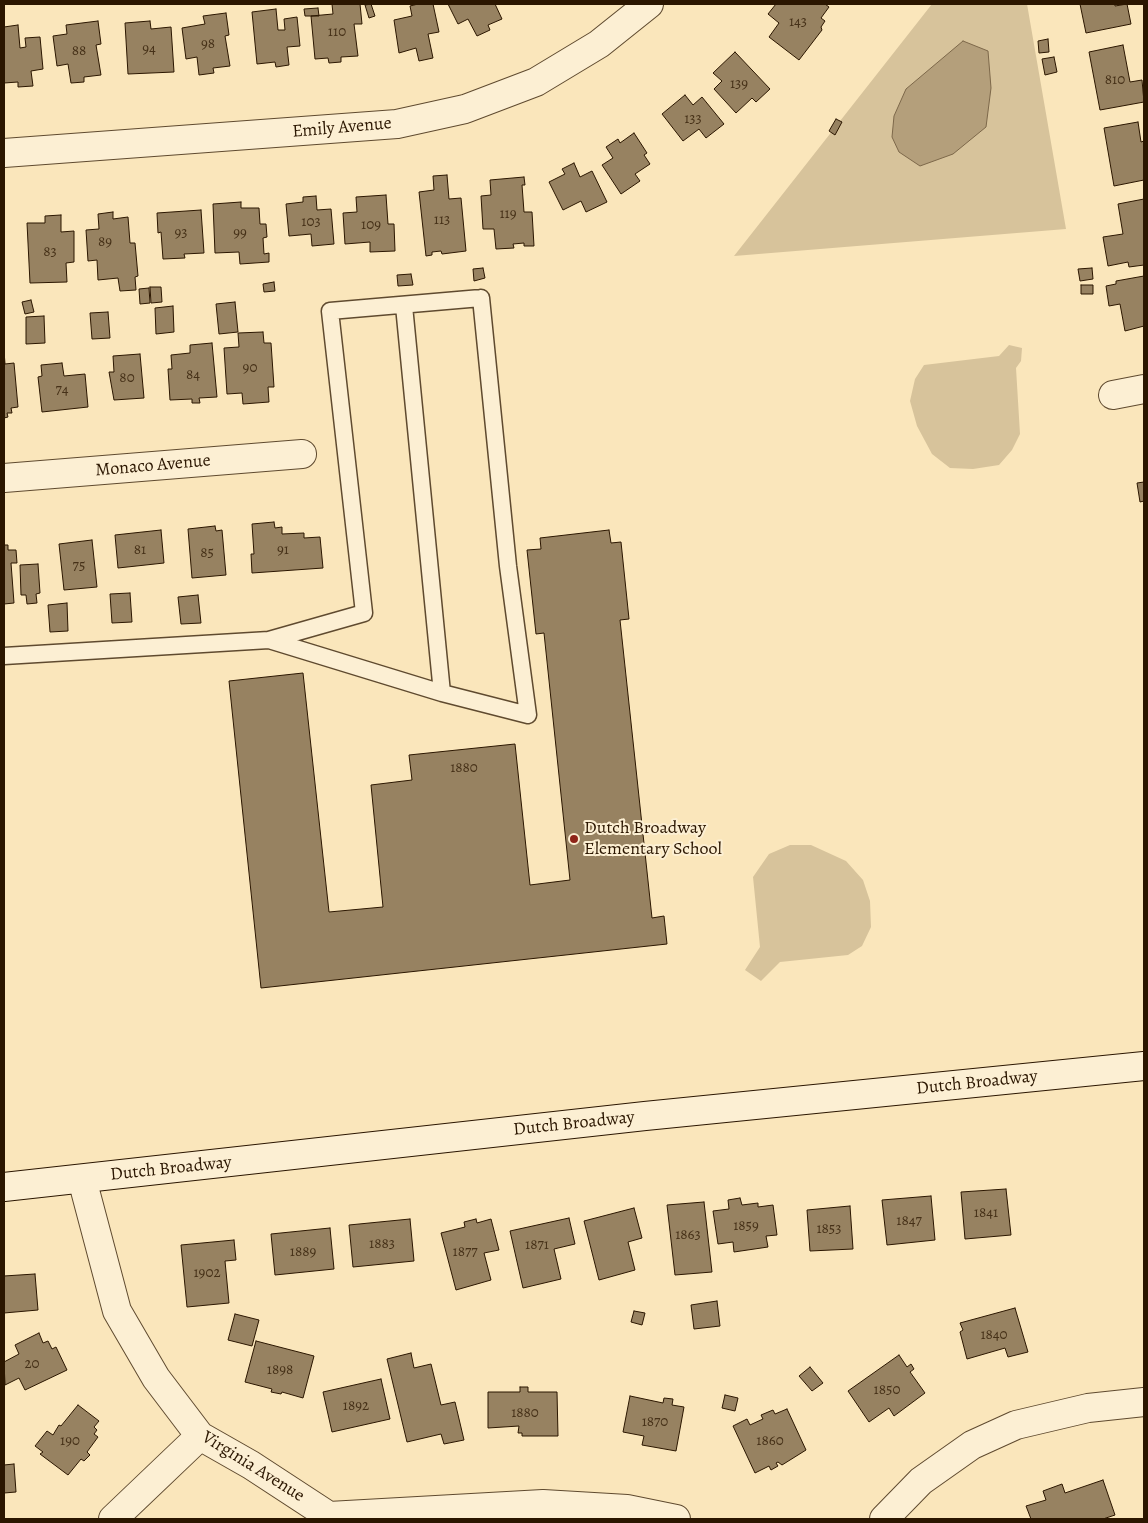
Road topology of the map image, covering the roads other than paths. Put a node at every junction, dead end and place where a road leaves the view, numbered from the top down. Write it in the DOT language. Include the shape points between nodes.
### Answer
graph roads {
  1 [pos="650,4"];
  2 [pos="4,154"];
  3 [pos="404,306"];
  4 [pos="1144,389"];
  5 [pos="1113,395"];
  6 [pos="302,454"];
  7 [pos="4,478"];
  8 [pos="269,640"];
  9 [pos="4,656"];
  10 [pos="442,693"];
  11 [pos="1144,1068"];
  12 [pos="82,1179"];
  13 [pos="4,1187"];
  14 [pos="1144,1402"];
  15 [pos="200,1436"];
  16 [pos="330,1518"];
  17 [pos="113,1519"];
  18 [pos="676,1519"];
  19 [pos="884,1519"];
  1 -- 2 [label="street, Emily Avenue" via="599,44 536,82 465,109 397,124"];
  3 -- 8 [label="lane" via="330,312 364,613"];
  3 -- 10 [label="lane"];
  3 -- 10 [label="lane" via="481,298 508,566 528,715"];
  4 -- 5 [label="street"];
  6 -- 7 [label="street, Monaco Avenue"];
  8 -- 9 [label="lane"];
  8 -- 10 [label="lane"];
  11 -- 12 [label="street, Dutch Broadway" via="645,1116"];
  12 -- 13 [label="street, Dutch Broadway"];
  12 -- 15 [label="street, Virginia Avenue" via="117,1311 156,1378"];
  14 -- 19 [label="street" via="1088,1408 1016,1425 972,1445 922,1481"];
  15 -- 16 [label="street, Virginia Avenue" via="251,1465"];
  15 -- 17 [label="street"];
  16 -- 18 [label="street, Virginia Avenue" via="542,1504 626,1509"];
}
